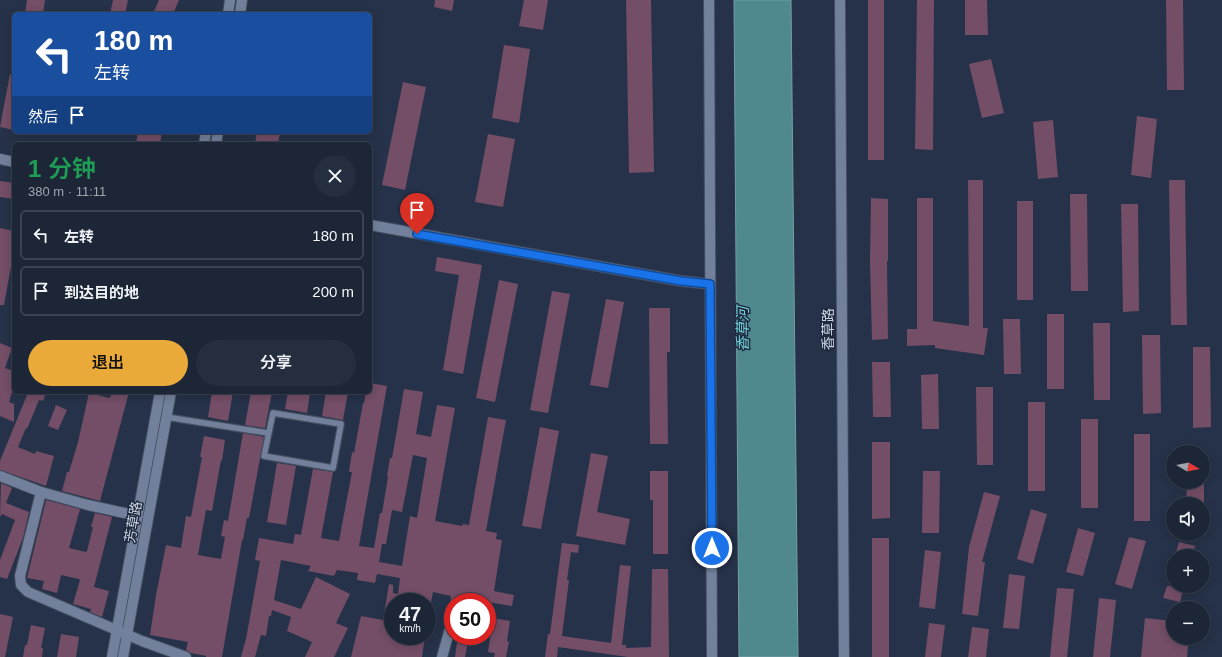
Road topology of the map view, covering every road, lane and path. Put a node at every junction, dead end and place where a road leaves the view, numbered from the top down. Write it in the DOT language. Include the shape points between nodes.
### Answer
graph roads {
  1 [pos="230,0"];
  2 [pos="242,0"];
  3 [pos="709,0"];
  4 [pos="840,0"];
  5 [pos="228,12"];
  6 [pos="240,12"];
  7 [pos="0,159"];
  8 [pos="12,162"];
  9 [pos="372,225"];
  10 [pos="710,284"];
  11 [pos="160,394"];
  12 [pos="171,394"];
  13 [pos="166,416"];
  14 [pos="268,433"];
  15 [pos="0,476"];
  16 [pos="41,492"];
  17 [pos="138,516"];
  18 [pos="117,630"];
  19 [pos="127,634"];
  20 [pos="445,645"];
  21 [pos="112,657"];
  22 [pos="123,657"];
  23 [pos="186,657"];
  24 [pos="442,657"];
  25 [pos="712,657"];
  26 [pos="844,657"];
  1 -- 5 [label="street"];
  2 -- 6 [label="street"];
  3 -- 10 [label="street"];
  4 -- 26 [label="street, 香草路"];
  7 -- 8 [label="street"];
  9 -- 10 [label="street" via="681,281"];
  10 -- 25 [label="street"];
  11 -- 17 [label="street, 芳草路"];
  12 -- 13 [label="street, 芳草路"];
  13 -- 14 [label="lane"];
  13 -- 19 [label="street, 芳草路"];
  14 -- 14 [label="lane" via="272,412 341,424 333,468 264,456"];
  15 -- 16 [label="street"];
  16 -- 17 [label="street"];
  16 -- 18 [label="street" via="20,576 21,585 28,592"];
  17 -- 18 [label="street, 芳草路"];
  18 -- 19 [label="street"];
  18 -- 21 [label="street, 芳草路"];
  19 -- 22 [label="street, 芳草路"];
  19 -- 23 [label="street"];
  20 -- 24 [label="street"];
}
